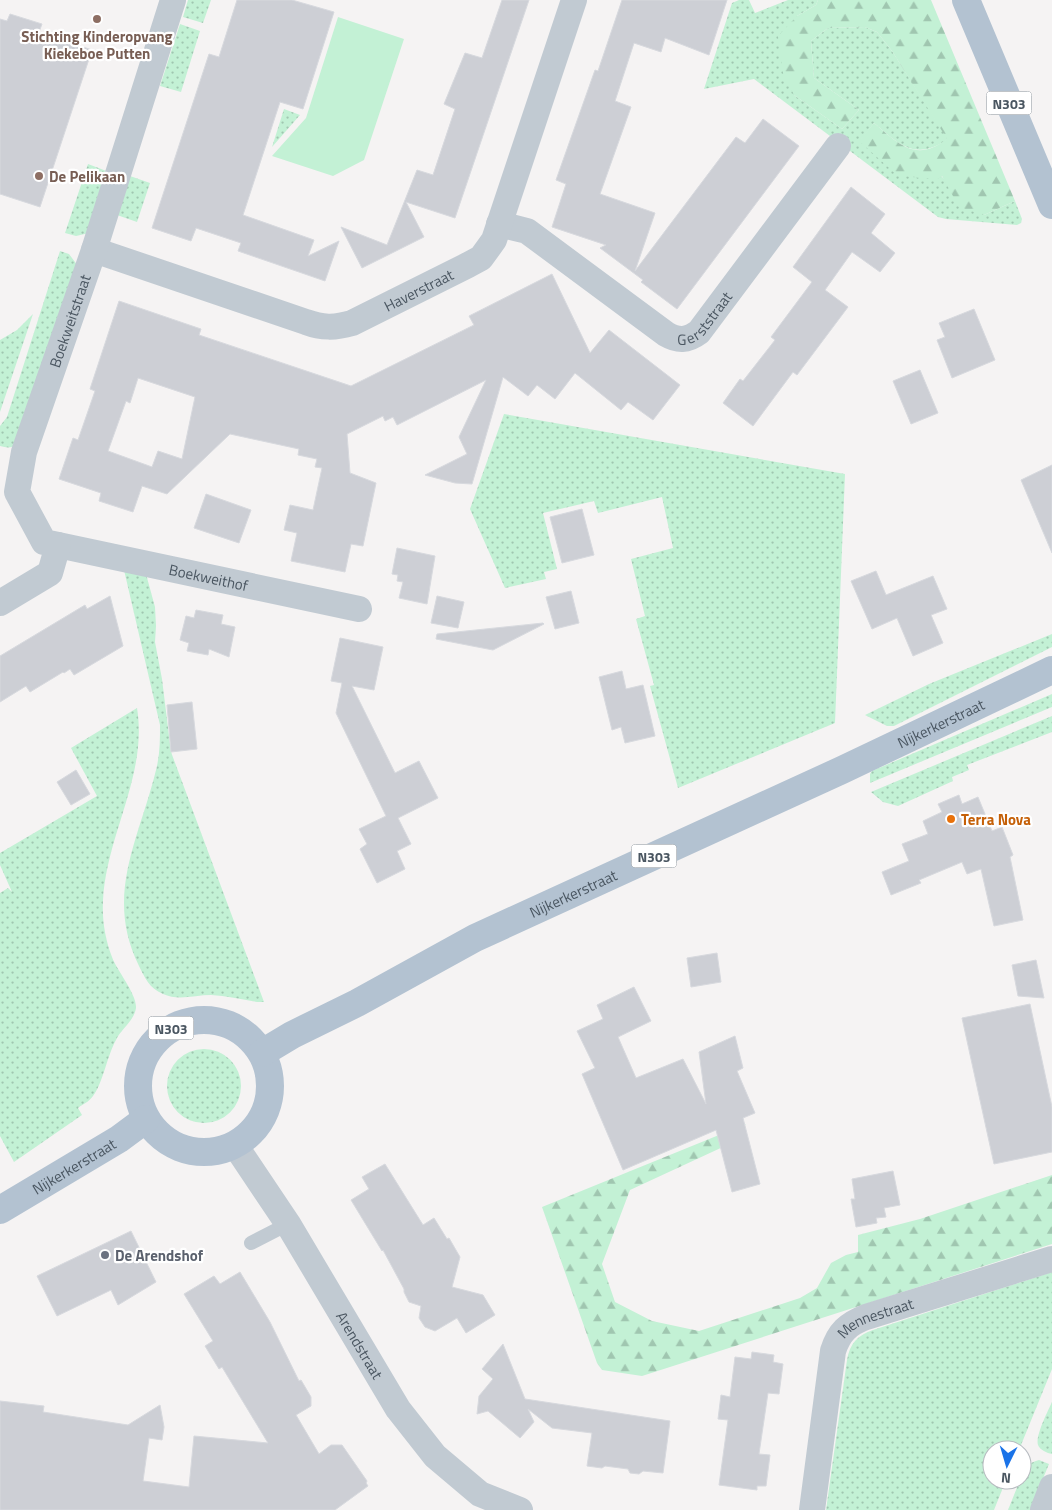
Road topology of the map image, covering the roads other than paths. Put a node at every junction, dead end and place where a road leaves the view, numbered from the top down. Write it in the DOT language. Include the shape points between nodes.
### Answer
graph roads {
  1 [pos="173,0"];
  2 [pos="574,0"];
  3 [pos="966,0"];
  4 [pos="838,146"];
  5 [pos="1052,205"];
  6 [pos="499,224"];
  7 [pos="94,250"];
  8 [pos="58,546"];
  9 [pos="0,603"];
  10 [pos="360,608"];
  11 [pos="1052,670"];
  12 [pos="262,1053"];
  13 [pos="146,1119"];
  14 [pos="235,1145"];
  15 [pos="0,1210"];
  16 [pos="288,1224"];
  17 [pos="251,1243"];
  18 [pos="1052,1259"];
  19 [pos="1052,1487"];
  20 [pos="520,1510"];
  21 [pos="812,1510"];
  22 [pos="1043,1510"];
  1 -- 7 [label="street, Boekweitstraat"];
  2 -- 6 [label="street, Haverstraat"];
  3 -- 5 [label="main road, N303"];
  4 -- 6 [label="street, Gerststraat" via="699,332 683,340 666,334 526,231"];
  6 -- 7 [label="street, Haverstraat" via="488,249 475,262 352,323 329,327"];
  7 -- 8 [label="street, Boekweitstraat" via="24,452 17,484 17,492 44,542"];
  8 -- 9 [label="street" via="50,573"];
  8 -- 10 [label="street, Boekweithof"];
  11 -- 12 [label="main road, Nijkerkerstraat / N303" via="475,938"];
  12 -- 13 [label="main road, N303" via="249,1036 218,1021 191,1021 171,1028 155,1041 143,1058 138,1078 139,1099"];
  12 -- 14 [label="main road, N303" via="270,1073 270,1094 264,1115 252,1132"];
  13 -- 14 [label="main road, N303" via="176,1146 195,1152 216,1151"];
  13 -- 15 [label="main road, Nijkerkerstraat" via="119,1140"];
  14 -- 16 [label="street, Arendstraat"];
  16 -- 17 [label="lane"];
  16 -- 20 [label="street, Arendstraat" via="398,1409 435,1456 480,1494"];
  18 -- 21 [label="street, Mennestraat" via="866,1317 843,1331 834,1351"];
  19 -- 22 [label="street"];
}
